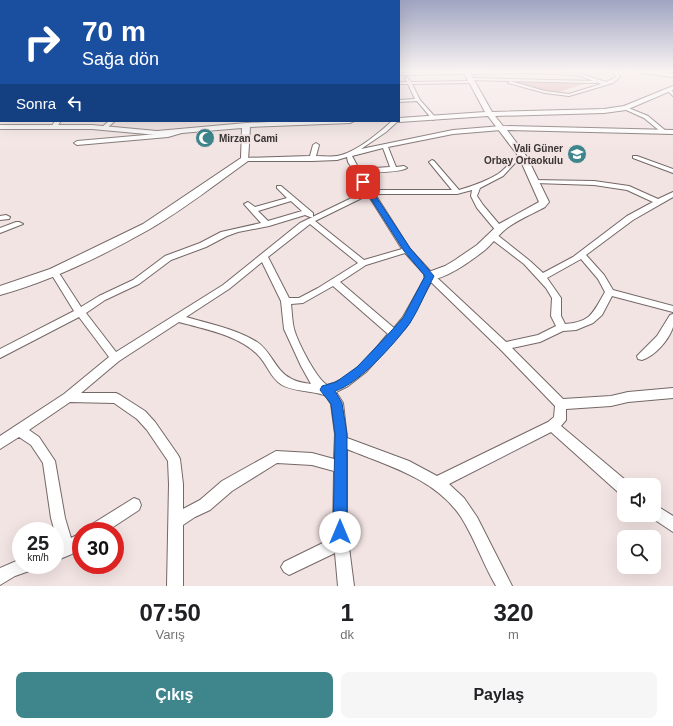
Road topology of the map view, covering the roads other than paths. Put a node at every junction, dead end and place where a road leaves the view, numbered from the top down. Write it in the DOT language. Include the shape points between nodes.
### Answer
graph roads {
  1 [pos="481,98"];
  2 [pos="652,98"];
  3 [pos="418,100"];
  4 [pos="400,101"];
  5 [pos="626,108"];
  6 [pos="490,114"];
  7 [pos="433,118"];
  8 [pos="400,120"];
  9 [pos="111,122"];
  10 [pos="324,122"];
  11 [pos="394,122"];
  12 [pos="56,124"];
  13 [pos="246,125"];
  14 [pos="0,127"];
  15 [pos="104,128"];
  16 [pos="501,128"];
  17 [pos="183,131"];
  18 [pos="663,131"];
  19 [pos="673,132"];
  20 [pos="77,143"];
  21 [pos="316,145"];
  22 [pos="385,146"];
  23 [pos="349,155"];
  24 [pos="523,157"];
  25 [pos="635,157"];
  26 [pos="244,159"];
  27 [pos="312,159"];
  28 [pos="432,162"];
  29 [pos="404,168"];
  30 [pos="394,169"];
  31 [pos="357,171"];
  32 [pos="673,171"];
  33 [pos="535,181"];
  34 [pos="279,187"];
  35 [pos="478,187"];
  36 [pos="369,192"];
  37 [pos="457,192"];
  38 [pos="673,194"];
  39 [pos="292,199"];
  40 [pos="658,202"];
  41 [pos="248,204"];
  42 [pos="254,210"];
  43 [pos="310,217"];
  44 [pos="19,224"];
  45 [pos="266,224"];
  46 [pos="0,231"];
  47 [pos="496,233"];
  48 [pos="407,250"];
  49 [pos="581,255"];
  50 [pos="263,256"];
  51 [pos="363,263"];
  52 [pos="54,272"];
  53 [pos="430,276"];
  54 [pos="542,277"];
  55 [pos="334,282"];
  56 [pos="0,291"];
  57 [pos="609,292"];
  58 [pos="286,301"];
  59 [pos="673,309"];
  60 [pos="80,312"];
  61 [pos="673,316"];
  62 [pos="178,318"];
  63 [pos="562,328"];
  64 [pos="394,334"];
  65 [pos="504,346"];
  66 [pos="0,354"];
  67 [pos="642,356"];
  68 [pos="115,358"];
  69 [pos="326,390"];
  70 [pos="673,393"];
  71 [pos="68,397"];
  72 [pos="561,404"];
  73 [pos="552,426"];
  74 [pos="18,430"];
  75 [pos="341,442"];
  76 [pos="0,443"];
  77 [pos="340,466"];
  78 [pos="617,482"];
  79 [pos="437,483"];
  80 [pos="134,505"];
  81 [pos="661,516"];
  82 [pos="58,522"];
  83 [pos="108,522"];
  84 [pos="176,522"];
  85 [pos="673,525"];
  86 [pos="341,542"];
  87 [pos="288,567"];
  88 [pos="12,570"];
  89 [pos="0,577"];
  90 [pos="175,586"];
  91 [pos="346,586"];
  92 [pos="504,586"];
  1 -- 6 [label="street"];
  2 -- 5 [label="street"];
  3 -- 4 [label="street"];
  3 -- 7 [label="street"];
  5 -- 6 [label="street" via="604,111"];
  5 -- 18 [label="street" via="646,117"];
  6 -- 7 [label="street"];
  6 -- 16 [label="street"];
  7 -- 8 [label="street"];
  9 -- 15 [label="street"];
  10 -- 13 [label="street"];
  11 -- 23 [label="street"];
  12 -- 14 [label="street"];
  12 -- 15 [label="street"];
  13 -- 17 [label="street"];
  13 -- 26 [label="street"];
  15 -- 17 [label="street" via="149,133"];
  16 -- 18 [label="street"];
  16 -- 22 [label="street" via="452,132"];
  16 -- 24 [label="street"];
  17 -- 20 [label="street" via="168,135"];
  18 -- 19 [label="street"];
  21 -- 27 [label="street"];
  22 -- 23 [label="street"];
  22 -- 30 [label="street"];
  23 -- 27 [label="street"];
  23 -- 31 [label="street"];
  24 -- 33 [label="street"];
  24 -- 35 [label="street" via="513,162 501,175"];
  25 -- 32 [label="street"];
  26 -- 27 [label="street"];
  26 -- 52 [label="street" via="147,226"];
  28 -- 37 [label="street"];
  29 -- 30 [label="street"];
  30 -- 31 [label="street"];
  31 -- 36 [label="street"];
  33 -- 40 [label="street" via="594,183 629,188"];
  33 -- 47 [label="street" via="544,202 509,222"];
  34 -- 39 [label="street"];
  35 -- 37 [label="street"];
  35 -- 47 [label="street" via="474,196"];
  36 -- 37 [label="street"];
  36 -- 43 [label="street"];
  36 -- 48 [label="street"];
  38 -- 40 [label="street"];
  39 -- 42 [label="street"];
  39 -- 43 [label="street"];
  40 -- 49 [label="street" via="630,218"];
  41 -- 42 [label="street"];
  42 -- 45 [label="street"];
  43 -- 45 [label="street"];
  43 -- 50 [label="street"];
  43 -- 51 [label="street"];
  44 -- 46 [label="street"];
  45 -- 60 [label="street" via="224,234 168,258 136,282"];
  47 -- 53 [label="street" via="459,264"];
  47 -- 54 [label="street"];
  48 -- 51 [label="street"];
  48 -- 53 [label="street"];
  49 -- 54 [label="street"];
  49 -- 57 [label="street" via="600,276"];
  50 -- 58 [label="street"];
  50 -- 62 [label="street" via="226,286"];
  51 -- 55 [label="street"];
  52 -- 56 [label="street"];
  52 -- 60 [label="street"];
  53 -- 64 [label="street" via="406,320"];
  53 -- 65 [label="street"];
  54 -- 63 [label="street" via="555,296 558,304 556,317"];
  55 -- 58 [label="street" via="300,301"];
  55 -- 64 [label="street"];
  57 -- 59 [label="street"];
  57 -- 63 [label="street" via="597,315 584,323"];
  58 -- 69 [label="street" via="289,329 306,366 318,385"];
  60 -- 66 [label="street"];
  60 -- 68 [label="street"];
  61 -- 67 [label="street" via="665,335 652,350"];
  62 -- 68 [label="street"];
  62 -- 69 [label="street" via="242,339 260,350 286,381"];
  63 -- 65 [label="street" via="540,338"];
  64 -- 69 [label="street" via="361,370 340,385"];
  65 -- 72 [label="street"];
  68 -- 71 [label="street"];
  69 -- 75 [label="street" via="337,403"];
  70 -- 72 [label="street"];
  71 -- 74 [label="street"];
  71 -- 84 [label="street" via="116,398 132,408 151,426 174,459"];
  72 -- 73 [label="street" via="560,420"];
  73 -- 78 [label="street"];
  73 -- 79 [label="street"];
  74 -- 76 [label="street"];
  74 -- 82 [label="street" via="35,441 49,461"];
  75 -- 77 [label="street"];
  75 -- 79 [label="street"];
  77 -- 84 [label="street" via="312,458 276,457 227,486 205,505"];
  77 -- 86 [label="street"];
  79 -- 92 [label="street" via="459,503 475,528"];
  80 -- 83 [label="street"];
  81 -- 85 [label="street"];
  84 -- 90 [label="street"];
  86 -- 87 [label="street"];
  86 -- 91 [label="street"];
  88 -- 89 [label="street"];
}
